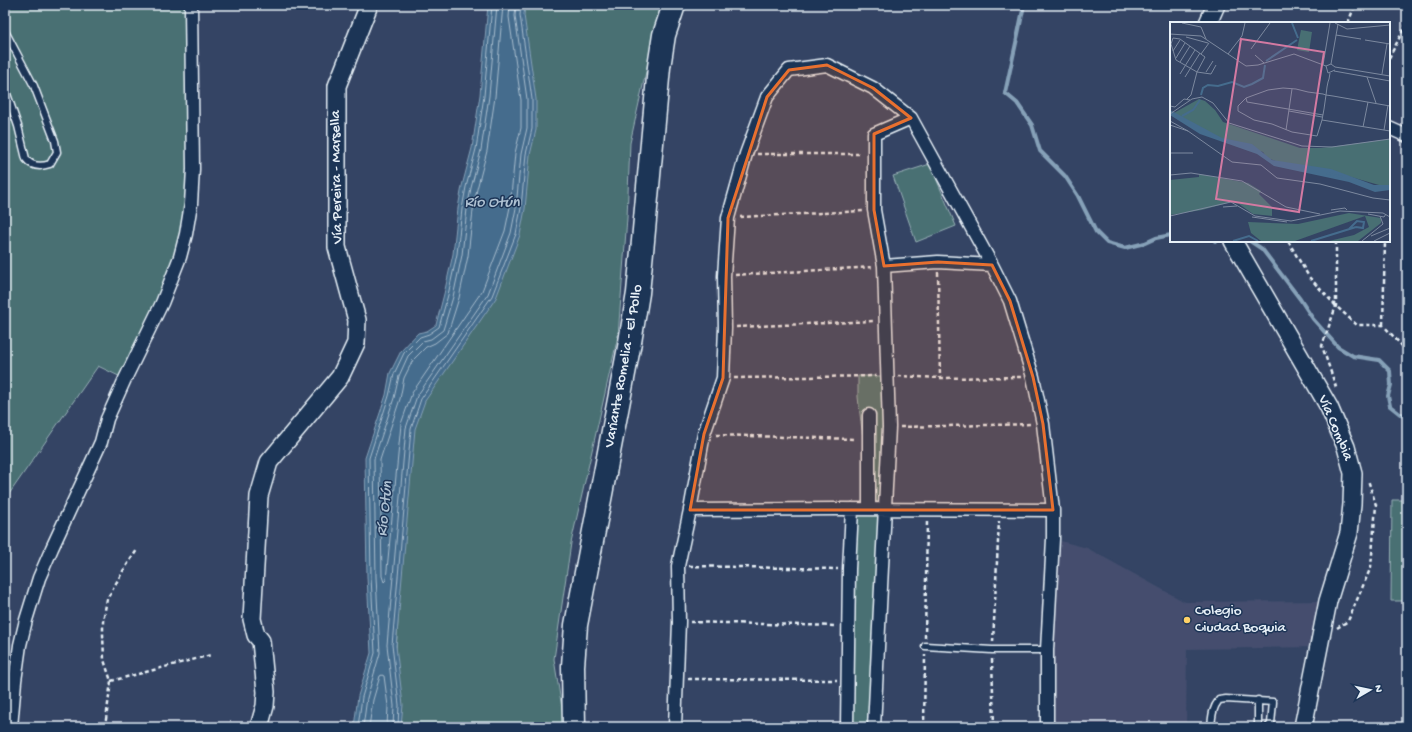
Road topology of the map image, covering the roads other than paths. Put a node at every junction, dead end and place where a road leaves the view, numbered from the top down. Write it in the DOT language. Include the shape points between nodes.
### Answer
graph roads {
  1 [pos="191,5"];
  2 [pos="369,5"];
  3 [pos="674,5"];
  4 [pos="1216,5"];
  5 [pos="1208,22"];
  6 [pos="5,31"];
  7 [pos="5,88"];
  8 [pos="912,118"];
  9 [pos="1390,128"];
  10 [pos="1407,136"];
  11 [pos="1234,242"];
  12 [pos="992,265"];
  13 [pos="884,266"];
  14 [pos="869,415"];
  15 [pos="852,509"];
  16 [pos="869,509"];
  17 [pos="885,509"];
  18 [pos="690,510"];
  19 [pos="1053,510"];
  20 [pos="925,646"];
  21 [pos="1047,650"];
  22 [pos="1258,700"];
  23 [pos="11,727"];
  24 [pos="259,727"];
  25 [pos="574,727"];
  26 [pos="675,727"];
  27 [pos="847,727"];
  28 [pos="874,727"];
  29 [pos="1046,727"];
  30 [pos="1211,727"];
  31 [pos="1258,727"];
  32 [pos="1268,727"];
  33 [pos="1303,727"];
  1 -- 23 [label="street" via="193,169 186,234 162,303 107,419 101,442 39,578 20,646 14,681"];
  2 -- 24 [label="street, Vía Pereira - Marsella" via="336,86 337,247 357,320 356,342 340,377 269,462 258,496 252,619 261,642 266,692"];
  3 -- 25 [label="highway, Variante Romelia - El Pollo" via="664,35 659,67 643,241 630,342 576,626 573,666"];
  4 -- 5 [label="street"];
  6 -- 7 [label="lane" via="34,86 56,141 57,152 50,164 34,166 26,160"];
  8 -- 12 [label="street"];
  8 -- 13 [label="street" via="874,134 874,210"];
  8 -- 18 [label="street" via="872,88 827,65 790,70 767,97 746,154 728,218 724,276 723,378 704,434"];
  9 -- 10 [label="street"];
  11 -- 33 [label="street, Vía Combia" via="1329,407 1346,447 1353,473 1349,533 1328,601"];
  12 -- 13 [label="street" via="938,262"];
  12 -- 19 [label="street" via="1010,301 1033,377 1043,424"];
  13 -- 17 [label="street" via="889,427"];
  14 -- 16 [label="street"];
  15 -- 16 [label="street"];
  15 -- 18 [label="street"];
  15 -- 27 [label="street"];
  16 -- 17 [label="street"];
  17 -- 19 [label="street"];
  17 -- 28 [label="street"];
  18 -- 26 [label="street" via="678,566 678,679"];
  19 -- 21 [label="street"];
  20 -- 21 [label="lane"];
  21 -- 29 [label="street"];
  22 -- 30 [label="lane" via="1219,700 1212,713"];
  22 -- 31 [label="lane"];
  22 -- 32 [label="lane" via="1273,702 1271,724"];
}
